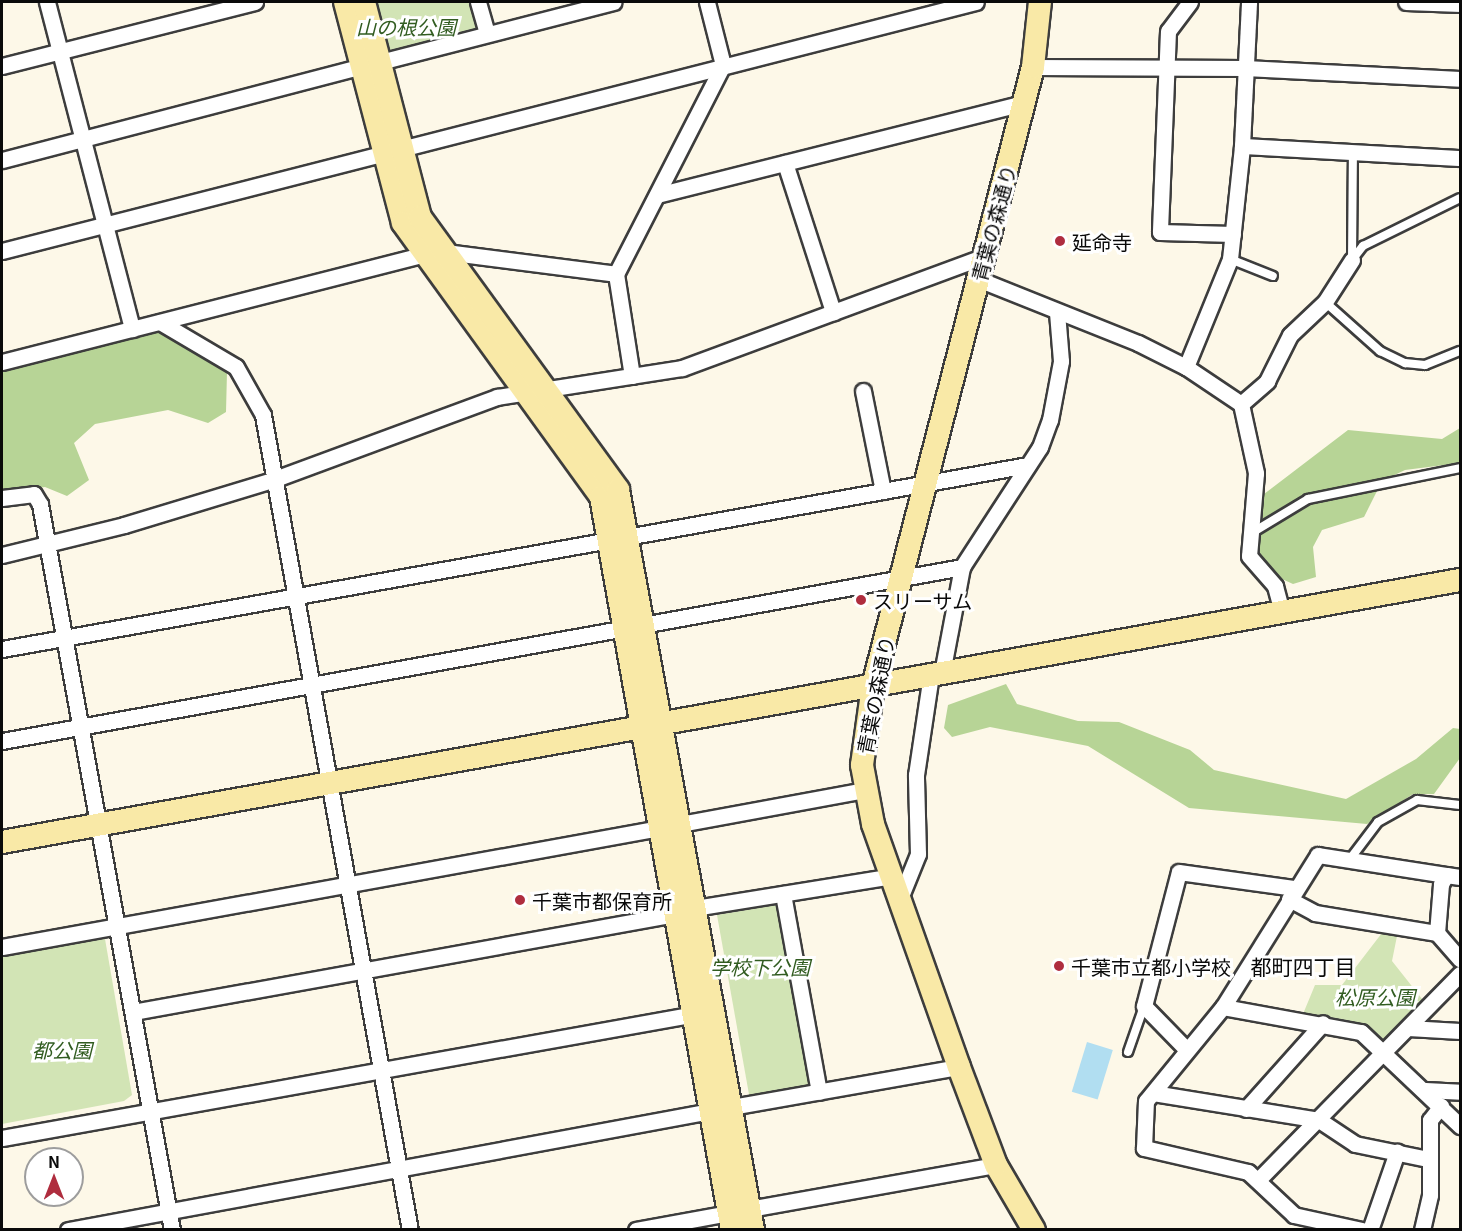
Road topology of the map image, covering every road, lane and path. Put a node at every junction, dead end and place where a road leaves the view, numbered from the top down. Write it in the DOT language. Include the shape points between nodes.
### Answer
graph roads {
  1 [pos="48,2"];
  2 [pos="255,2"];
  3 [pos="345,2"];
  4 [pos="364,2"];
  5 [pos="478,2"];
  6 [pos="613,2"];
  7 [pos="707,2"];
  8 [pos="976,2"];
  9 [pos="1040,2"];
  10 [pos="1190,2"];
  11 [pos="1249,2"];
  12 [pos="1406,2"];
  13 [pos="1461,4"];
  14 [pos="487,34"];
  15 [pos="60,51"];
  16 [pos="371,64"];
  17 [pos="723,65"];
  18 [pos="2,66"];
  19 [pos="1033,67"];
  20 [pos="1245,68"];
  21 [pos="1166,71"];
  22 [pos="1461,79"];
  23 [pos="1024,103"];
  24 [pos="83,139"];
  25 [pos="1242,146"];
  26 [pos="393,150"];
  27 [pos="1353,152"];
  28 [pos="1461,158"];
  29 [pos="2,160"];
  30 [pos="784,164"];
  31 [pos="657,195"];
  32 [pos="1461,198"];
  33 [pos="105,224"];
  34 [pos="1233,234"];
  35 [pos="2,251"];
  36 [pos="435,253"];
  37 [pos="984,256"];
  38 [pos="1230,259"];
  39 [pos="1352,260"];
  40 [pos="616,274"];
  41 [pos="1273,276"];
  42 [pos="978,279"];
  43 [pos="1325,302"];
  44 [pos="833,312"];
  45 [pos="1057,312"];
  46 [pos="160,321"];
  47 [pos="132,329"];
  48 [pos="1461,351"];
  49 [pos="2,362"];
  50 [pos="1186,367"];
  51 [pos="632,376"];
  52 [pos="535,391"];
  53 [pos="863,391"];
  54 [pos="1241,404"];
  55 [pos="1028,465"];
  56 [pos="1461,468"];
  57 [pos="275,479"];
  58 [pos="926,483"];
  59 [pos="883,491"];
  60 [pos="2,498"];
  61 [pos="1249,535"];
  62 [pos="617,538"];
  63 [pos="47,543"];
  64 [pos="2,555"];
  65 [pos="962,567"];
  66 [pos="900,578"];
  67 [pos="1461,580"];
  68 [pos="296,596"];
  69 [pos="1282,612"];
  70 [pos="633,626"];
  71 [pos="64,638"];
  72 [pos="2,649"];
  73 [pos="936,674"];
  74 [pos="312,685"];
  75 [pos="873,686"];
  76 [pos="81,727"];
  77 [pos="653,727"];
  78 [pos="2,741"];
  79 [pos="331,782"];
  80 [pos="865,790"];
  81 [pos="1461,805"];
  82 [pos="99,825"];
  83 [pos="670,826"];
  84 [pos="2,842"];
  85 [pos="1350,859"];
  86 [pos="892,876"];
  87 [pos="1453,876"];
  88 [pos="348,885"];
  89 [pos="783,894"];
  90 [pos="1292,894"];
  91 [pos="899,901"];
  92 [pos="685,911"];
  93 [pos="117,926"];
  94 [pos="1437,933"];
  95 [pos="2,947"];
  96 [pos="1461,959"];
  97 [pos="363,970"];
  98 [pos="1461,974"];
  99 [pos="1144,1006"];
  100 [pos="1223,1008"];
  101 [pos="133,1012"];
  102 [pos="704,1013"];
  103 [pos="1323,1023"];
  104 [pos="1408,1028"];
  105 [pos="1461,1031"];
  106 [pos="1186,1049"];
  107 [pos="1128,1052"];
  108 [pos="1383,1054"];
  109 [pos="959,1067"];
  110 [pos="381,1069"];
  111 [pos="1425,1090"];
  112 [pos="819,1092"];
  113 [pos="1461,1092"];
  114 [pos="1153,1093"];
  115 [pos="1441,1106"];
  116 [pos="721,1109"];
  117 [pos="1246,1110"];
  118 [pos="151,1111"];
  119 [pos="1319,1119"];
  120 [pos="1461,1126"];
  121 [pos="2,1138"];
  122 [pos="1396,1152"];
  123 [pos="1428,1159"];
  124 [pos="996,1165"];
  125 [pos="399,1168"];
  126 [pos="1258,1179"];
  127 [pos="169,1213"];
  128 [pos="741,1220"];
  129 [pos="68,1230"];
  130 [pos="172,1230"];
  131 [pos="410,1230"];
  132 [pos="636,1230"];
  133 [pos="1034,1230"];
  134 [pos="1362,1230"];
  135 [pos="1370,1230"];
  136 [pos="1422,1230"];
  1 -- 15 [label="street"];
  2 -- 15 [label="street"];
  3 -- 16 [label="street"];
  4 -- 16 [label="street"];
  5 -- 14 [label="street"];
  6 -- 14 [label="street"];
  7 -- 17 [label="street"];
  8 -- 17 [label="street"];
  9 -- 19 [label="street, 青葉の森通り"];
  10 -- 21 [label="street" via="1168,31"];
  11 -- 20 [label="street"];
  12 -- 13 [label="street"];
  14 -- 16 [label="street"];
  15 -- 18 [label="street"];
  15 -- 24 [label="street"];
  16 -- 24 [label="street"];
  16 -- 26 [label="street"];
  17 -- 26 [label="street"];
  17 -- 31 [label="street"];
  19 -- 21 [label="street"];
  19 -- 23 [label="street, 青葉の森通り"];
  20 -- 21 [label="street"];
  20 -- 22 [label="street"];
  20 -- 25 [label="street"];
  21 -- 34 [label="street" via="1160,232"];
  23 -- 30 [label="street"];
  23 -- 37 [label="street, 青葉の森通り"];
  24 -- 29 [label="street"];
  24 -- 33 [label="street"];
  25 -- 27 [label="street"];
  25 -- 34 [label="street"];
  26 -- 33 [label="street"];
  26 -- 36 [label="street" via="403,224"];
  27 -- 28 [label="street"];
  27 -- 39 [label="lane"];
  30 -- 31 [label="street"];
  30 -- 44 [label="street"];
  31 -- 40 [label="street"];
  32 -- 39 [label="lane" via="1363,246"];
  33 -- 35 [label="street"];
  33 -- 47 [label="street"];
  34 -- 38 [label="street"];
  36 -- 40 [label="street"];
  36 -- 46 [label="street"];
  36 -- 52 [label="street"];
  37 -- 42 [label="street, 青葉の森通り"];
  37 -- 44 [label="street"];
  38 -- 41 [label="lane"];
  38 -- 50 [label="street"];
  39 -- 43 [label="street"];
  40 -- 51 [label="street"];
  42 -- 45 [label="street"];
  42 -- 58 [label="street, 青葉の森通り"];
  43 -- 48 [label="lane" via="1380,351 1404,363 1425,365"];
  43 -- 54 [label="street" via="1290,335 1267,381"];
  44 -- 51 [label="street" via="682,368"];
  45 -- 50 [label="street"];
  45 -- 55 [label="street" via="1059,379 1050,420"];
  46 -- 47 [label="street"];
  46 -- 57 [label="street" via="236,367 263,415"];
  47 -- 49 [label="street"];
  50 -- 54 [label="street"];
  51 -- 52 [label="street"];
  52 -- 57 [label="street" via="496,397"];
  52 -- 62 [label="street" via="601,497"];
  53 -- 59 [label="street"];
  54 -- 61 [label="street" via="1256,473"];
  55 -- 58 [label="street"];
  55 -- 65 [label="street"];
  56 -- 61 [label="lane" via="1319,496"];
  57 -- 63 [label="street"];
  57 -- 68 [label="street"];
  58 -- 59 [label="street"];
  58 -- 66 [label="street, 青葉の森通り"];
  59 -- 62 [label="street"];
  60 -- 63 [label="street" via="34,494"];
  61 -- 69 [label="street" via="1249,556 1275,586"];
  62 -- 68 [label="street"];
  62 -- 70 [label="street"];
  63 -- 64 [label="street"];
  63 -- 71 [label="street"];
  65 -- 66 [label="street"];
  65 -- 73 [label="street"];
  66 -- 70 [label="street"];
  66 -- 75 [label="street, 青葉の森通り"];
  67 -- 69 [label="street"];
  68 -- 71 [label="street"];
  68 -- 74 [label="street"];
  69 -- 73 [label="street"];
  70 -- 74 [label="street"];
  70 -- 77 [label="street"];
  71 -- 72 [label="street"];
  71 -- 76 [label="street"];
  73 -- 75 [label="street"];
  73 -- 91 [label="street" via="916,775 918,854"];
  74 -- 76 [label="street"];
  74 -- 79 [label="street"];
  75 -- 77 [label="street"];
  75 -- 80 [label="street, 青葉の森通り" via="864,734"];
  76 -- 78 [label="street"];
  76 -- 82 [label="street"];
  77 -- 79 [label="street"];
  77 -- 83 [label="street"];
  79 -- 82 [label="street"];
  79 -- 88 [label="street"];
  80 -- 83 [label="street"];
  80 -- 86 [label="street, 青葉の森通り"];
  81 -- 85 [label="lane" via="1417,800 1378,822"];
  82 -- 84 [label="street"];
  82 -- 93 [label="street"];
  83 -- 88 [label="street"];
  83 -- 92 [label="street"];
  85 -- 87 [label="street"];
  85 -- 90 [label="street" via="1318,855"];
  86 -- 89 [label="street"];
  86 -- 91 [label="street, 青葉の森通り"];
  87 -- 94 [label="street"];
  88 -- 93 [label="street"];
  88 -- 97 [label="street"];
  89 -- 92 [label="street"];
  89 -- 112 [label="street"];
  90 -- 94 [label="street" via="1315,913"];
  90 -- 99 [label="street" via="1179,872"];
  90 -- 100 [label="street"];
  91 -- 109 [label="street, 青葉の森通り"];
  92 -- 97 [label="street"];
  92 -- 102 [label="street"];
  93 -- 95 [label="street"];
  93 -- 101 [label="street"];
  94 -- 96 [label="street"];
  97 -- 101 [label="street"];
  97 -- 110 [label="street"];
  98 -- 104 [label="street"];
  99 -- 106 [label="street"];
  99 -- 107 [label="lane"];
  100 -- 103 [label="street"];
  100 -- 106 [label="street"];
  101 -- 118 [label="street"];
  102 -- 110 [label="street"];
  102 -- 116 [label="street"];
  103 -- 108 [label="street" via="1361,1032"];
  103 -- 117 [label="street"];
  104 -- 105 [label="street"];
  104 -- 108 [label="street"];
  106 -- 114 [label="street"];
  108 -- 111 [label="street"];
  108 -- 119 [label="street"];
  109 -- 112 [label="street"];
  109 -- 124 [label="street, 青葉の森通り"];
  110 -- 118 [label="street"];
  110 -- 125 [label="street"];
  111 -- 113 [label="street"];
  111 -- 115 [label="street"];
  112 -- 116 [label="street"];
  114 -- 117 [label="street"];
  114 -- 126 [label="street" via="1146,1101 1144,1148 1200,1158"];
  115 -- 120 [label="street"];
  115 -- 123 [label="street" via="1430,1120"];
  116 -- 125 [label="street"];
  116 -- 128 [label="street"];
  117 -- 119 [label="street"];
  118 -- 121 [label="street"];
  118 -- 127 [label="street"];
  119 -- 122 [label="street" via="1355,1144"];
  119 -- 126 [label="street"];
  122 -- 123 [label="street"];
  122 -- 135 [label="street"];
  123 -- 136 [label="street" via="1430,1195"];
  124 -- 128 [label="street"];
  124 -- 133 [label="street, 青葉の森通り"];
  125 -- 127 [label="street"];
  125 -- 131 [label="street"];
  126 -- 134 [label="street" via="1294,1215"];
  127 -- 129 [label="street"];
  127 -- 130 [label="street"];
  128 -- 132 [label="street"];
}
